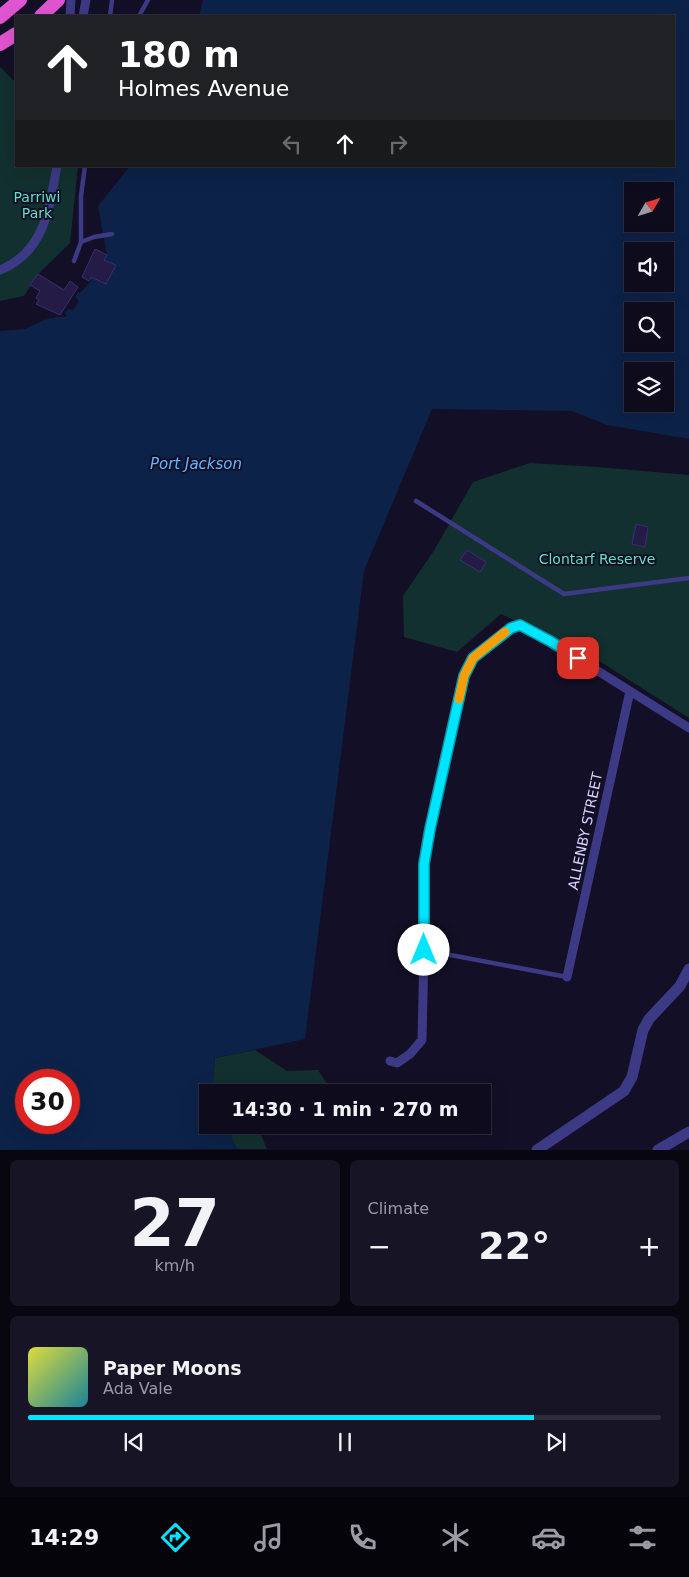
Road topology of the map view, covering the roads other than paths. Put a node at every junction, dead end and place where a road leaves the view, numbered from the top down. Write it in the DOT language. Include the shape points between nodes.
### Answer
graph roads {
  1 [pos="20,0"];
  2 [pos="58,0"];
  3 [pos="71,0"];
  4 [pos="86,0"];
  5 [pos="112,0"];
  6 [pos="148,0"];
  7 [pos="42,15"];
  8 [pos="70,15"];
  9 [pos="83,15"];
  10 [pos="110,15"];
  11 [pos="140,15"];
  12 [pos="0,17"];
  13 [pos="15,35"];
  14 [pos="0,44"];
  15 [pos="57,167"];
  16 [pos="85,167"];
  17 [pos="112,234"];
  18 [pos="81,242"];
  19 [pos="74,261"];
  20 [pos="0,270"];
  21 [pos="416,501"];
  22 [pos="689,578"];
  23 [pos="630,691"];
  24 [pos="689,728"];
  25 [pos="424,950"];
  26 [pos="689,969"];
  27 [pos="567,977"];
  28 [pos="390,1061"];
  29 [pos="689,1132"];
  30 [pos="537,1150"];
  31 [pos="658,1150"];
  1 -- 12 [label="highway"];
  2 -- 7 [label="highway"];
  3 -- 8 [label="street"];
  4 -- 9 [label="street"];
  5 -- 10 [label="lane"];
  6 -- 11 [label="lane"];
  13 -- 14 [label="highway"];
  15 -- 20 [label="street" via="49,211 40,232 31,248 16,262"];
  16 -- 18 [label="lane"];
  17 -- 18 [label="lane"];
  18 -- 19 [label="lane"];
  21 -- 22 [label="lane" via="564,594"];
  23 -- 24 [label="street"];
  23 -- 25 [label="street" via="520,625 511,628 473,658 464,676 424,864"];
  23 -- 27 [label="street, ALLENBY STREET"];
  25 -- 27 [label="lane"];
  25 -- 28 [label="street" via="422,1040 410,1054 397,1062"];
  26 -- 30 [label="street" via="680,986 649,1020 632,1077 624,1091"];
  29 -- 31 [label="street"];
}
